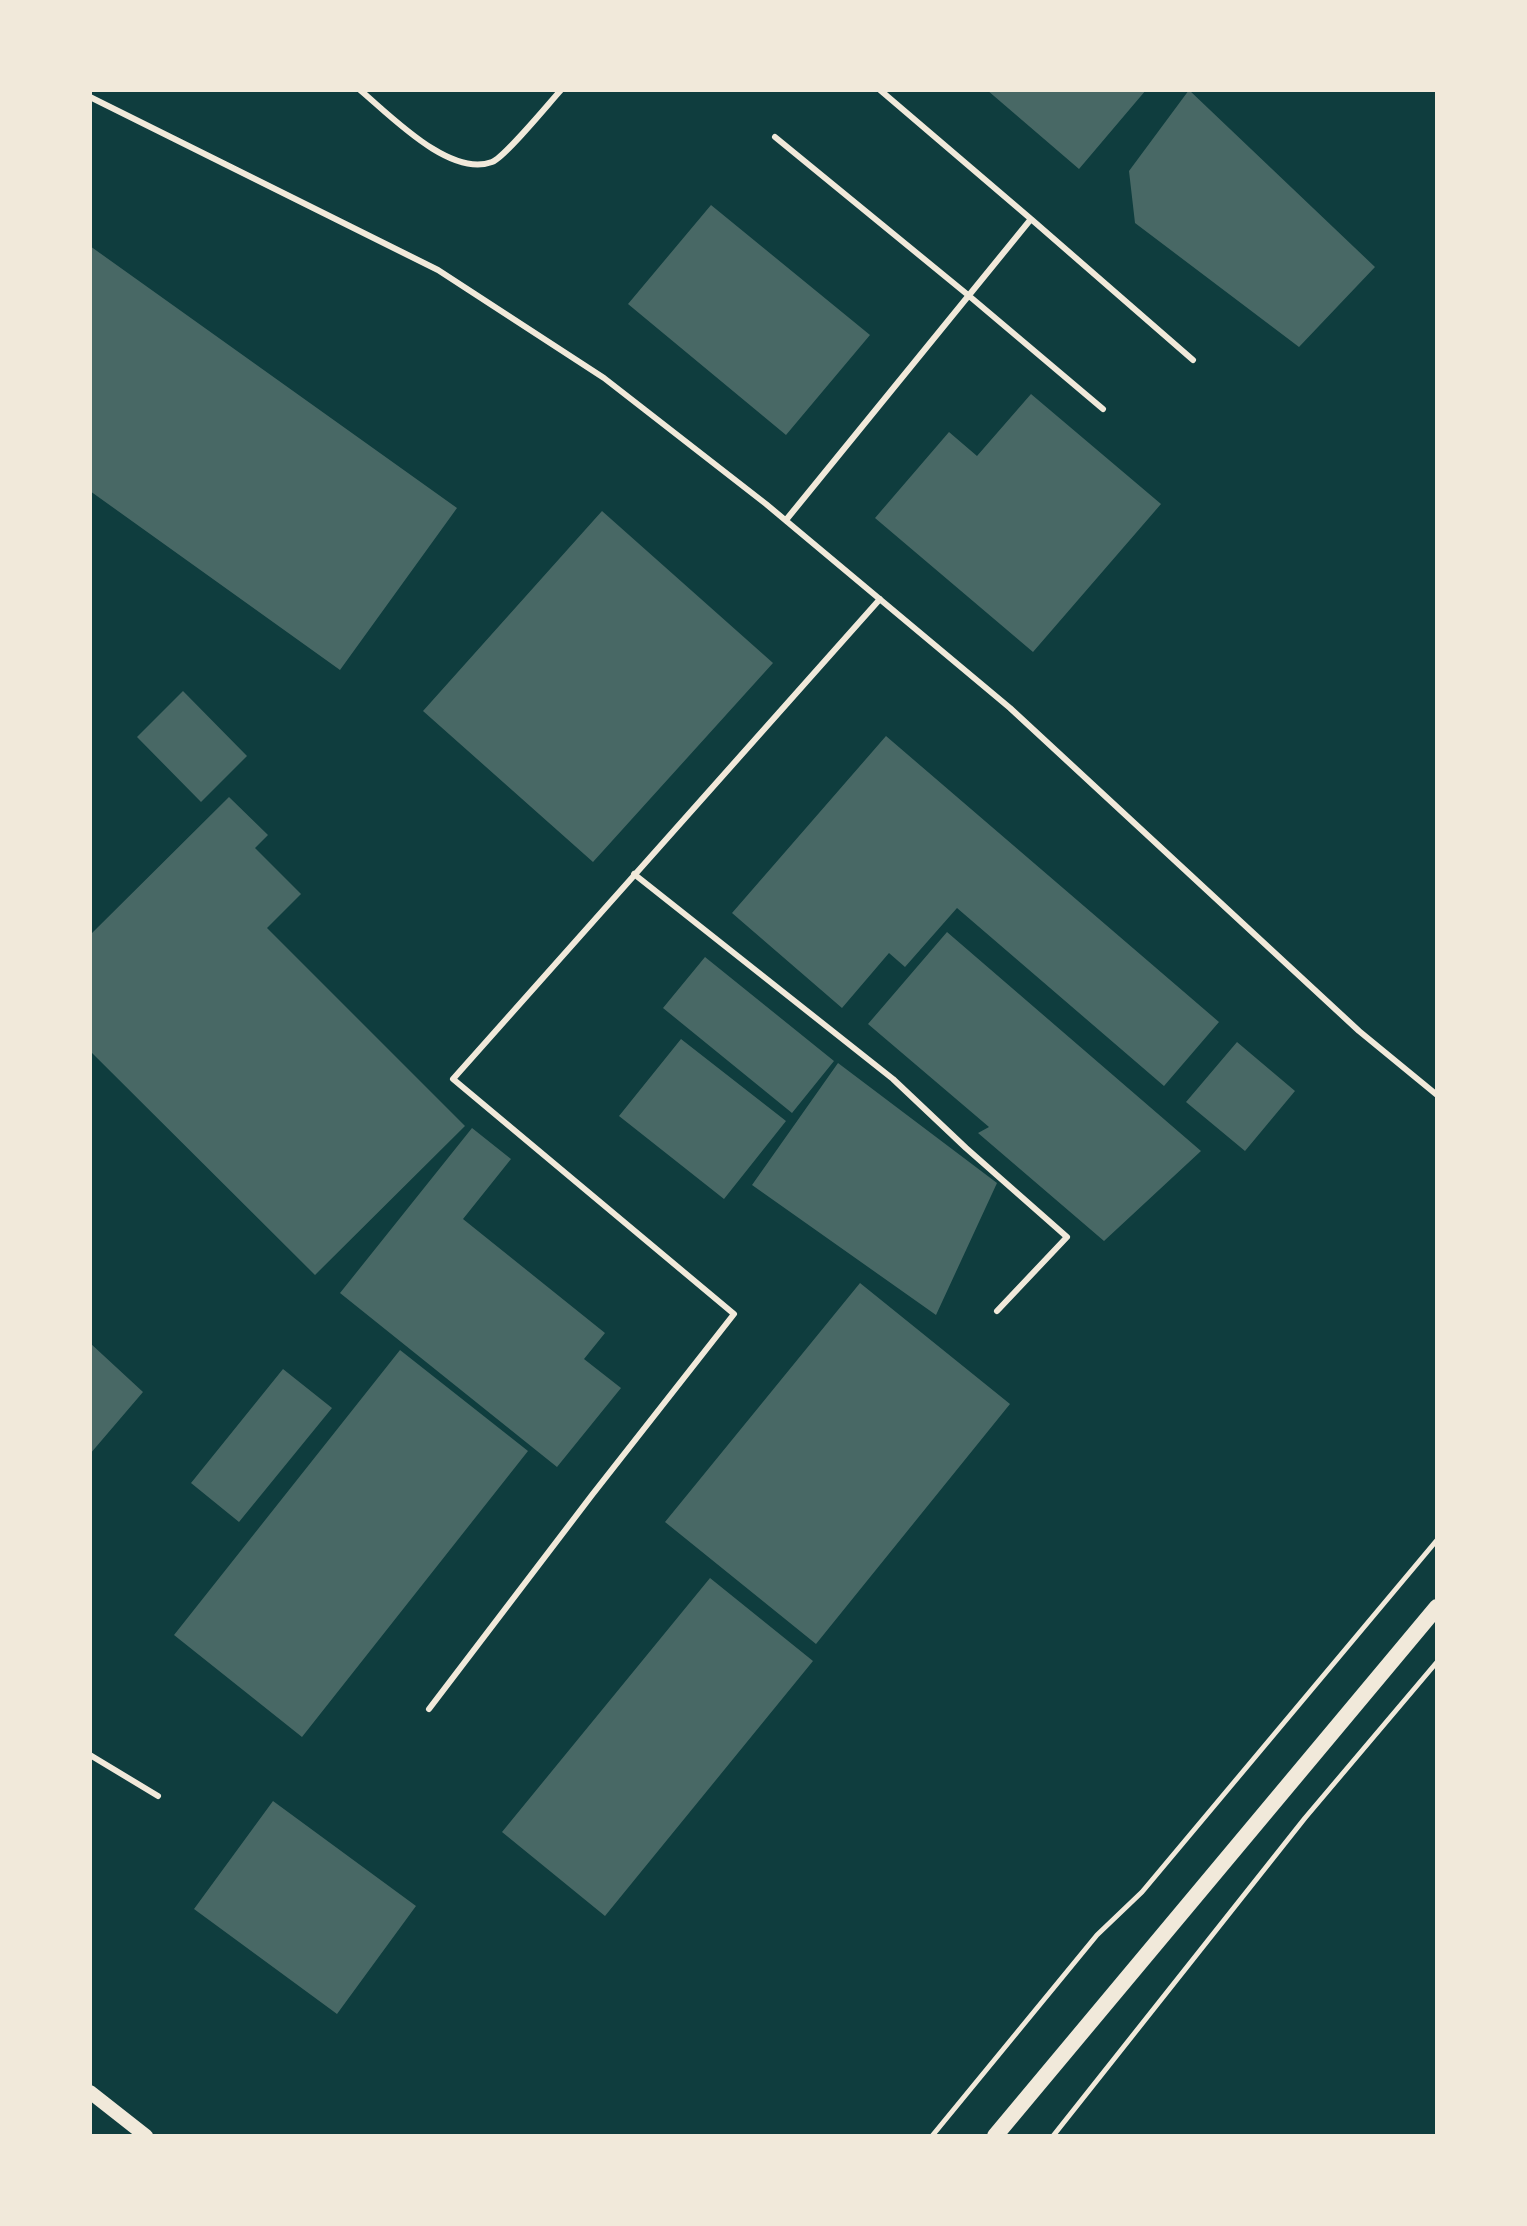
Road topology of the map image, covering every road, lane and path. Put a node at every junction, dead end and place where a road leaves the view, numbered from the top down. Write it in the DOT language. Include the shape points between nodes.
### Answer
graph roads {
  1 [pos="360,90"];
  2 [pos="561,90"];
  3 [pos="880,90"];
  4 [pos="90,97"];
  5 [pos="775,137"];
  6 [pos="1031,219"];
  7 [pos="968,295"];
  8 [pos="1193,360"];
  9 [pos="1103,409"];
  10 [pos="786,520"];
  11 [pos="880,599"];
  12 [pos="634,874"];
  13 [pos="1437,1095"];
  14 [pos="997,1311"];
  15 [pos="1437,1540"];
  16 [pos="1437,1607"];
  17 [pos="1437,1662"];
  18 [pos="429,1709"];
  19 [pos="90,1755"];
  20 [pos="158,1796"];
  21 [pos="90,2092"];
  22 [pos="146,2136"];
  23 [pos="932,2136"];
  24 [pos="995,2136"];
  25 [pos="1053,2136"];
  1 -- 2 [label="lane" via="433,151 465,165 493,162"];
  3 -- 6 [label="lane"];
  4 -- 10 [label="lane" via="438,270 604,378"];
  5 -- 7 [label="lane"];
  6 -- 7 [label="lane"];
  6 -- 8 [label="lane"];
  7 -- 9 [label="lane"];
  7 -- 10 [label="lane"];
  10 -- 11 [label="lane"];
  11 -- 12 [label="lane"];
  11 -- 13 [label="lane" via="1010,708 1359,1031"];
  12 -- 14 [label="lane" via="893,1079 1067,1237"];
  12 -- 18 [label="lane" via="453,1079 734,1314"];
  15 -- 23 [label="path" via="1142,1892 1097,1935"];
  16 -- 24 [label="main road"];
  17 -- 25 [label="path" via="1305,1818"];
  19 -- 20 [label="lane"];
  21 -- 22 [label="street"];
}
